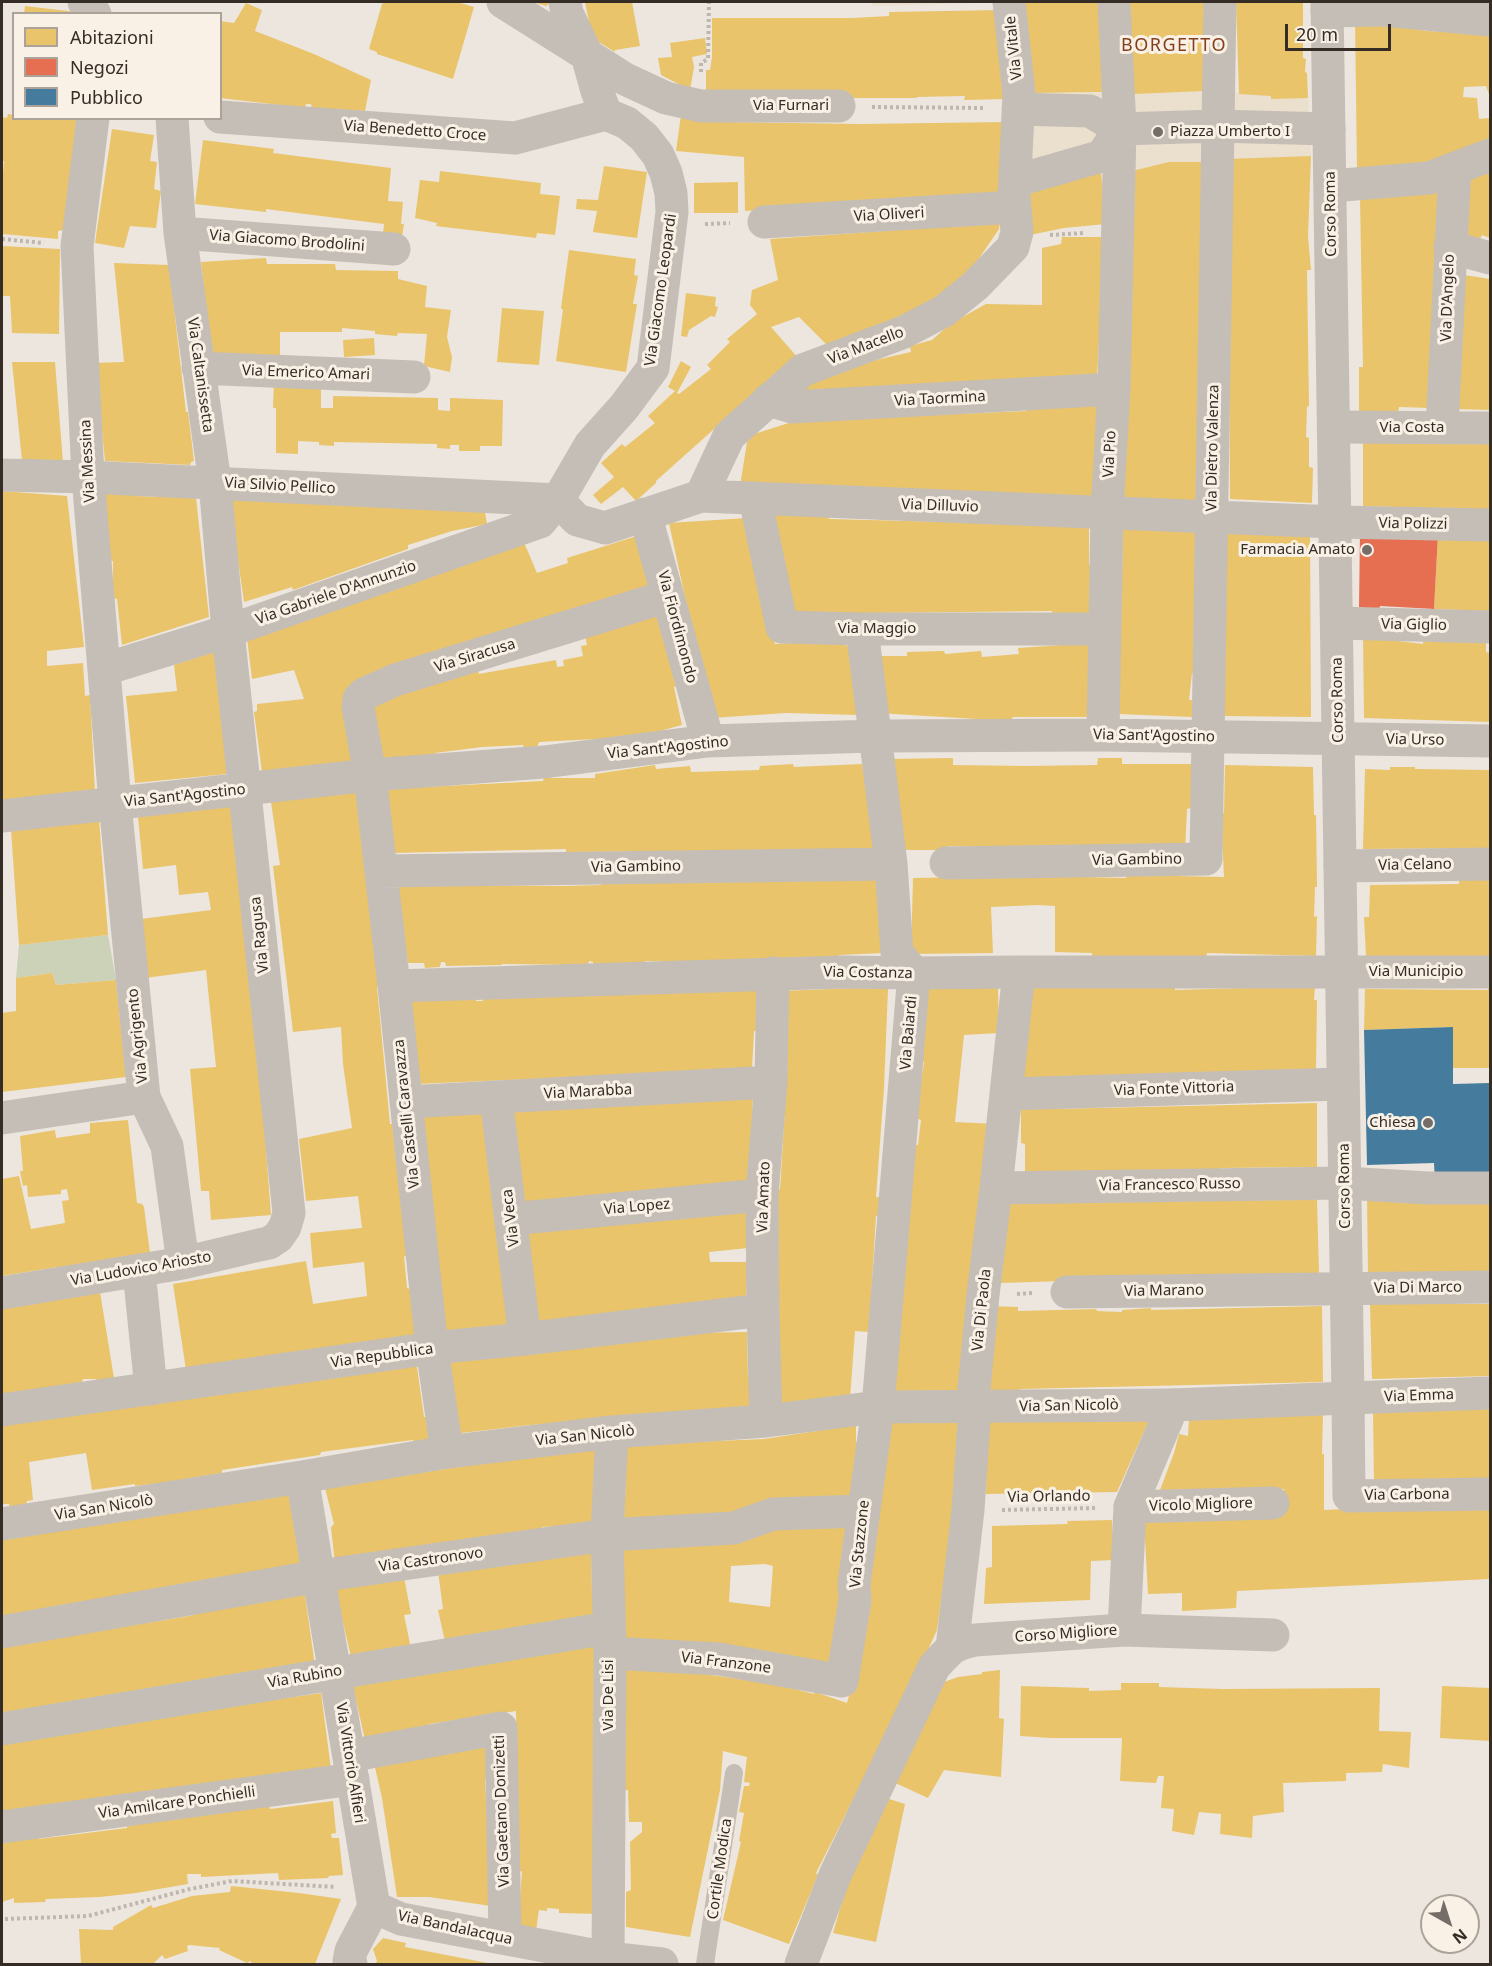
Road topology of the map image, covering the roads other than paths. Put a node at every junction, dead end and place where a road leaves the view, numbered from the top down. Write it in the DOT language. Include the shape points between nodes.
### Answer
graph roads {
  1 [pos="503,2"];
  2 [pos="565,2"];
  3 [pos="1009,2"];
  4 [pos="1114,2"];
  5 [pos="1220,2"];
  6 [pos="1327,6"];
  7 [pos="1491,20"];
  8 [pos="587,55"];
  9 [pos="1011,104"];
  10 [pos="838,106"];
  11 [pos="606,114"];
  12 [pos="222,117"];
  13 [pos="93,120"];
  14 [pos="172,120"];
  15 [pos="1217,126"];
  16 [pos="1119,129"];
  17 [pos="1329,129"];
  18 [pos="1491,154"];
  19 [pos="1455,168"];
  20 [pos="1331,186"];
  21 [pos="1014,194"];
  22 [pos="764,222"];
  23 [pos="180,233"];
  24 [pos="1450,247"];
  25 [pos="394,249"];
  26 [pos="1491,258"];
  27 [pos="198,368"];
  28 [pos="414,377"];
  29 [pos="1114,389"];
  30 [pos="768,400"];
  31 [pos="1334,427"];
  32 [pos="1442,428"];
  33 [pos="1491,428"];
  34 [pos="2,475"];
  35 [pos="88,477"];
  36 [pos="215,483"];
  37 [pos="701,496"];
  38 [pos="755,498"];
  39 [pos="558,500"];
  40 [pos="1107,513"];
  41 [pos="645,514"];
  42 [pos="1212,517"];
  43 [pos="1336,522"];
  44 [pos="1491,525"];
  45 [pos="668,596"];
  46 [pos="1337,623"];
  47 [pos="1491,627"];
  48 [pos="1104,628"];
  49 [pos="862,629"];
  50 [pos="228,631"];
  51 [pos="105,669"];
  52 [pos="1103,735"];
  53 [pos="874,736"];
  54 [pos="1208,737"];
  55 [pos="1338,738"];
  56 [pos="708,741"];
  57 [pos="1491,741"];
  58 [pos="370,776"];
  59 [pos="244,790"];
  60 [pos="116,803"];
  61 [pos="2,816"];
  62 [pos="946,863"];
  63 [pos="891,864"];
  64 [pos="1491,864"];
  65 [pos="1340,866"];
  66 [pos="381,871"];
  67 [pos="1342,971"];
  68 [pos="1019,972"];
  69 [pos="1491,972"];
  70 [pos="773,973"];
  71 [pos="914,973"];
  72 [pos="394,986"];
  73 [pos="771,1082"];
  74 [pos="1343,1084"];
  75 [pos="1006,1094"];
  76 [pos="144,1097"];
  77 [pos="496,1097"];
  78 [pos="406,1102"];
  79 [pos="2,1118"];
  80 [pos="1344,1183"];
  81 [pos="996,1188"];
  82 [pos="1491,1188"];
  83 [pos="762,1195"];
  84 [pos="511,1219"];
  85 [pos="278,1237"];
  86 [pos="183,1263"];
  87 [pos="139,1271"];
  88 [pos="1491,1287"];
  89 [pos="1346,1289"];
  90 [pos="1067,1292"];
  91 [pos="2,1293"];
  92 [pos="763,1311"];
  93 [pos="525,1339"];
  94 [pos="432,1348"];
  95 [pos="151,1389"];
  96 [pos="1491,1393"];
  97 [pos="1348,1398"];
  98 [pos="1173,1405"];
  99 [pos="878,1407"];
  100 [pos="975,1407"];
  101 [pos="2,1410"];
  102 [pos="766,1421"];
  103 [pos="612,1432"];
  104 [pos="447,1452"];
  105 [pos="302,1477"];
  106 [pos="1491,1494"];
  107 [pos="1273,1503"];
  108 [pos="1130,1507"];
  109 [pos="863,1511"];
  110 [pos="2,1524"];
  111 [pos="607,1535"];
  112 [pos="319,1576"];
  113 [pos="1124,1630"];
  114 [pos="2,1632"];
  115 [pos="1273,1635"];
  116 [pos="609,1640"];
  117 [pos="952,1648"];
  118 [pos="335,1672"];
  119 [pos="842,1681"];
  120 [pos="2,1729"];
  121 [pos="351,1768"];
  122 [pos="734,1773"];
  123 [pos="2,1827"];
  124 [pos="374,1907"];
  125 [pos="505,1938"];
  126 [pos="608,1958"];
  127 [pos="351,1965"];
  128 [pos="662,1965"];
  129 [pos="705,1965"];
  130 [pos="801,1965"];
  1 -- 8 [label="street, Via Furnari"];
  2 -- 8 [label="street"];
  3 -- 9 [label="street, Via Vitale"];
  4 -- 16 [label="street, Via Pio"];
  5 -- 15 [label="street, Via Dietro Valenza"];
  6 -- 7 [label="street"];
  6 -- 17 [label="street, Corso Roma"];
  8 -- 10 [label="street, Via Furnari" via="666,98 701,106"];
  8 -- 11 [label="street"];
  9 -- 16 [label="street" via="1090,111"];
  9 -- 21 [label="street, Via Vitale"];
  11 -- 12 [label="street, Via Benedetto Croce" via="515,138"];
  11 -- 39 [label="street, Via Giacomo Leopardi" via="627,123 644,137 658,155 671,192 672,212 653,368 590,445"];
  13 -- 35 [label="street, Via Messina" via="77,246"];
  14 -- 23 [label="street, Via Caltanissetta"];
  15 -- 16 [label="street"];
  15 -- 17 [label="street"];
  15 -- 42 [label="street, Via Dietro Valenza"];
  16 -- 21 [label="street, Via Oliveri" via="1102,156"];
  16 -- 29 [label="street, Via Pio"];
  17 -- 20 [label="street, Corso Roma"];
  18 -- 19 [label="street"];
  19 -- 20 [label="street" via="1429,178"];
  19 -- 24 [label="street, Via D'Angelo"];
  20 -- 31 [label="street, Corso Roma"];
  21 -- 22 [label="street, Via Oliveri"];
  21 -- 30 [label="street, Via Macello" via="1017,232 1013,247 975,286 944,311 904,332 802,370"];
  23 -- 25 [label="street, Via Giacomo Brodolini"];
  23 -- 27 [label="street, Via Caltanissetta"];
  24 -- 26 [label="street"];
  24 -- 32 [label="street, Via D'Angelo"];
  27 -- 28 [label="street, Via Emerico Amari"];
  27 -- 36 [label="street, Via Caltanissetta"];
  29 -- 30 [label="street, Via Taormina" via="792,407"];
  29 -- 40 [label="street, Via Pio"];
  30 -- 37 [label="street, Via Macello" via="729,436"];
  31 -- 32 [label="street, Via Costa"];
  31 -- 43 [label="street, Corso Roma"];
  32 -- 33 [label="street, Via Costa"];
  34 -- 35 [label="street, Via Silvio Pellico"];
  35 -- 36 [label="street, Via Silvio Pellico"];
  35 -- 51 [label="street, Via Messina"];
  36 -- 39 [label="street, Via Silvio Pellico"];
  36 -- 50 [label="street, Via Caltanissetta"];
  37 -- 38 [label="street, Via Dilluvio"];
  37 -- 41 [label="street, Via Dilluvio"];
  38 -- 40 [label="street, Via Dilluvio"];
  38 -- 49 [label="street, Via Maggio" via="782,627"];
  39 -- 41 [label="street, Via Dilluvio" via="577,519 605,528"];
  39 -- 50 [label="street, Via Gabriele D'Annunzio" via="540,522"];
  40 -- 42 [label="street, Via Dilluvio"];
  40 -- 48 [label="street, Via Pio"];
  41 -- 45 [label="street, Via Fiordimondo"];
  42 -- 43 [label="street, Via Dilluvio"];
  42 -- 54 [label="street, Via Dietro Valenza"];
  43 -- 44 [label="street, Via Polizzi"];
  43 -- 46 [label="street, Corso Roma"];
  45 -- 56 [label="street, Via Fiordimondo"];
  45 -- 58 [label="street, Via Siracusa" via="395,680 364,694 358,707"];
  46 -- 47 [label="street, Via Giglio"];
  46 -- 55 [label="street, Corso Roma"];
  48 -- 49 [label="street, Via Maggio"];
  48 -- 52 [label="street, Via Pio"];
  49 -- 53 [label="street"];
  50 -- 51 [label="street, Via Gabriele D'Annunzio"];
  50 -- 59 [label="street, Via Ragusa"];
  51 -- 60 [label="street, Via Messina"];
  52 -- 53 [label="street, Via Sant'Agostino"];
  52 -- 54 [label="street, Via Sant'Agostino"];
  53 -- 56 [label="street, Via Sant'Agostino"];
  53 -- 63 [label="street"];
  54 -- 55 [label="street, Via Sant'Agostino"];
  54 -- 62 [label="street, Via Gambino" via="1206,859"];
  55 -- 57 [label="street, Via Urso"];
  55 -- 65 [label="street, Corso Roma"];
  56 -- 58 [label="street, Via Sant'Agostino" via="544,762"];
  58 -- 59 [label="street, Via Sant'Agostino"];
  58 -- 66 [label="street, Via Castelli Caravazza"];
  59 -- 60 [label="street, Via Sant'Agostino"];
  59 -- 85 [label="street, Via Ragusa" via="289,1213"];
  60 -- 61 [label="street, Via Sant'Agostino"];
  60 -- 76 [label="street, Via Agrigento"];
  63 -- 66 [label="street, Via Gambino"];
  63 -- 71 [label="street" via="897,953"];
  64 -- 65 [label="street, Via Celano"];
  65 -- 67 [label="street, Corso Roma"];
  66 -- 72 [label="street, Via Castelli Caravazza"];
  67 -- 68 [label="street, Via Costanza"];
  67 -- 69 [label="street, Via Municipio"];
  67 -- 74 [label="street, Corso Roma"];
  68 -- 71 [label="street, Via Costanza"];
  68 -- 75 [label="street, Via Di Paola"];
  70 -- 71 [label="street, Via Costanza"];
  70 -- 72 [label="street, Via Costanza"];
  70 -- 73 [label="street, Via Amato"];
  71 -- 99 [label="street, Via Baiardi"];
  72 -- 78 [label="street, Via Castelli Caravazza"];
  73 -- 77 [label="street, Via Marabba"];
  73 -- 83 [label="street, Via Amato"];
  74 -- 75 [label="street, Via Fonte Vittoria"];
  74 -- 80 [label="street, Corso Roma"];
  75 -- 81 [label="street, Via Di Paola"];
  76 -- 79 [label="street"];
  76 -- 86 [label="street, Via Agrigento" via="167,1146"];
  77 -- 78 [label="street, Via Marabba"];
  77 -- 84 [label="street, Via Veca"];
  78 -- 94 [label="street, Via Castelli Caravazza"];
  80 -- 81 [label="street, Via Francesco Russo"];
  80 -- 82 [label="street, Via Francesco Russo"];
  80 -- 89 [label="street, Corso Roma"];
  81 -- 100 [label="street, Via Di Paola"];
  83 -- 84 [label="street, Via Lopez"];
  83 -- 92 [label="street, Via Amato"];
  84 -- 93 [label="street, Via Veca"];
  85 -- 86 [label="street, Via Ludovico Ariosto"];
  86 -- 87 [label="street, Via Ludovico Ariosto"];
  87 -- 91 [label="street, Via Ludovico Ariosto"];
  87 -- 95 [label="street"];
  88 -- 89 [label="street, Via Di Marco"];
  89 -- 90 [label="street, Via Marano"];
  89 -- 97 [label="street, Corso Roma"];
  92 -- 93 [label="street, Via Repubblica"];
  92 -- 102 [label="street, Via Amato"];
  93 -- 94 [label="street, Via Repubblica"];
  94 -- 95 [label="street, Via Repubblica"];
  94 -- 104 [label="street, Via Castelli Caravazza"];
  95 -- 101 [label="street, Via Repubblica"];
  96 -- 97 [label="street, Via Emma"];
  97 -- 98 [label="street"];
  97 -- 106 [label="street, Via Carbona" via="1349,1496"];
  98 -- 100 [label="street, Via San Nicolò"];
  98 -- 108 [label="street, Corso Migliore"];
  99 -- 100 [label="street, Via San Nicolò"];
  99 -- 102 [label="street, Via San Nicolò"];
  99 -- 109 [label="street, Via Stazzone"];
  100 -- 117 [label="street, Via Di Paola"];
  102 -- 103 [label="street, Via San Nicolò"];
  103 -- 104 [label="street, Via San Nicolò"];
  103 -- 111 [label="street, Via De Lisi"];
  104 -- 105 [label="street, Via San Nicolò"];
  105 -- 110 [label="street, Via San Nicolò"];
  105 -- 112 [label="street, Via Vittorio Alfieri"];
  107 -- 108 [label="street, Vicolo Migliore"];
  108 -- 113 [label="street, Corso Migliore"];
  109 -- 111 [label="street, Via Castronovo" via="774,1514 734,1528"];
  109 -- 119 [label="street, Via Stazzone"];
  111 -- 112 [label="street, Via Castronovo"];
  111 -- 116 [label="street, Via De Lisi"];
  112 -- 114 [label="street, Via Castronovo"];
  112 -- 118 [label="street, Via Vittorio Alfieri"];
  113 -- 115 [label="street"];
  113 -- 117 [label="street, Corso Migliore" via="975,1640"];
  116 -- 118 [label="street, Via Rubino"];
  116 -- 119 [label="street, Via Franzone"];
  116 -- 126 [label="street, Via De Lisi"];
  117 -- 130 [label="street" via="934,1667 836,1873"];
  118 -- 120 [label="street, Via Rubino"];
  118 -- 121 [label="street, Via Vittorio Alfieri"];
  121 -- 123 [label="street, Via Amilcare Ponchielli"];
  121 -- 124 [label="street, Via Vittorio Alfieri"];
  121 -- 125 [label="street, Via Gaetano Donizetti" via="501,1728"];
  122 -- 129 [label="lane, Cortile Modica"];
  124 -- 125 [label="street, Via Bandalacqua" via="401,1919"];
  124 -- 127 [label="street" via="351,1952"];
  125 -- 126 [label="street, Via Bandalacqua"];
  126 -- 128 [label="street, Via Bandalacqua"];
}
